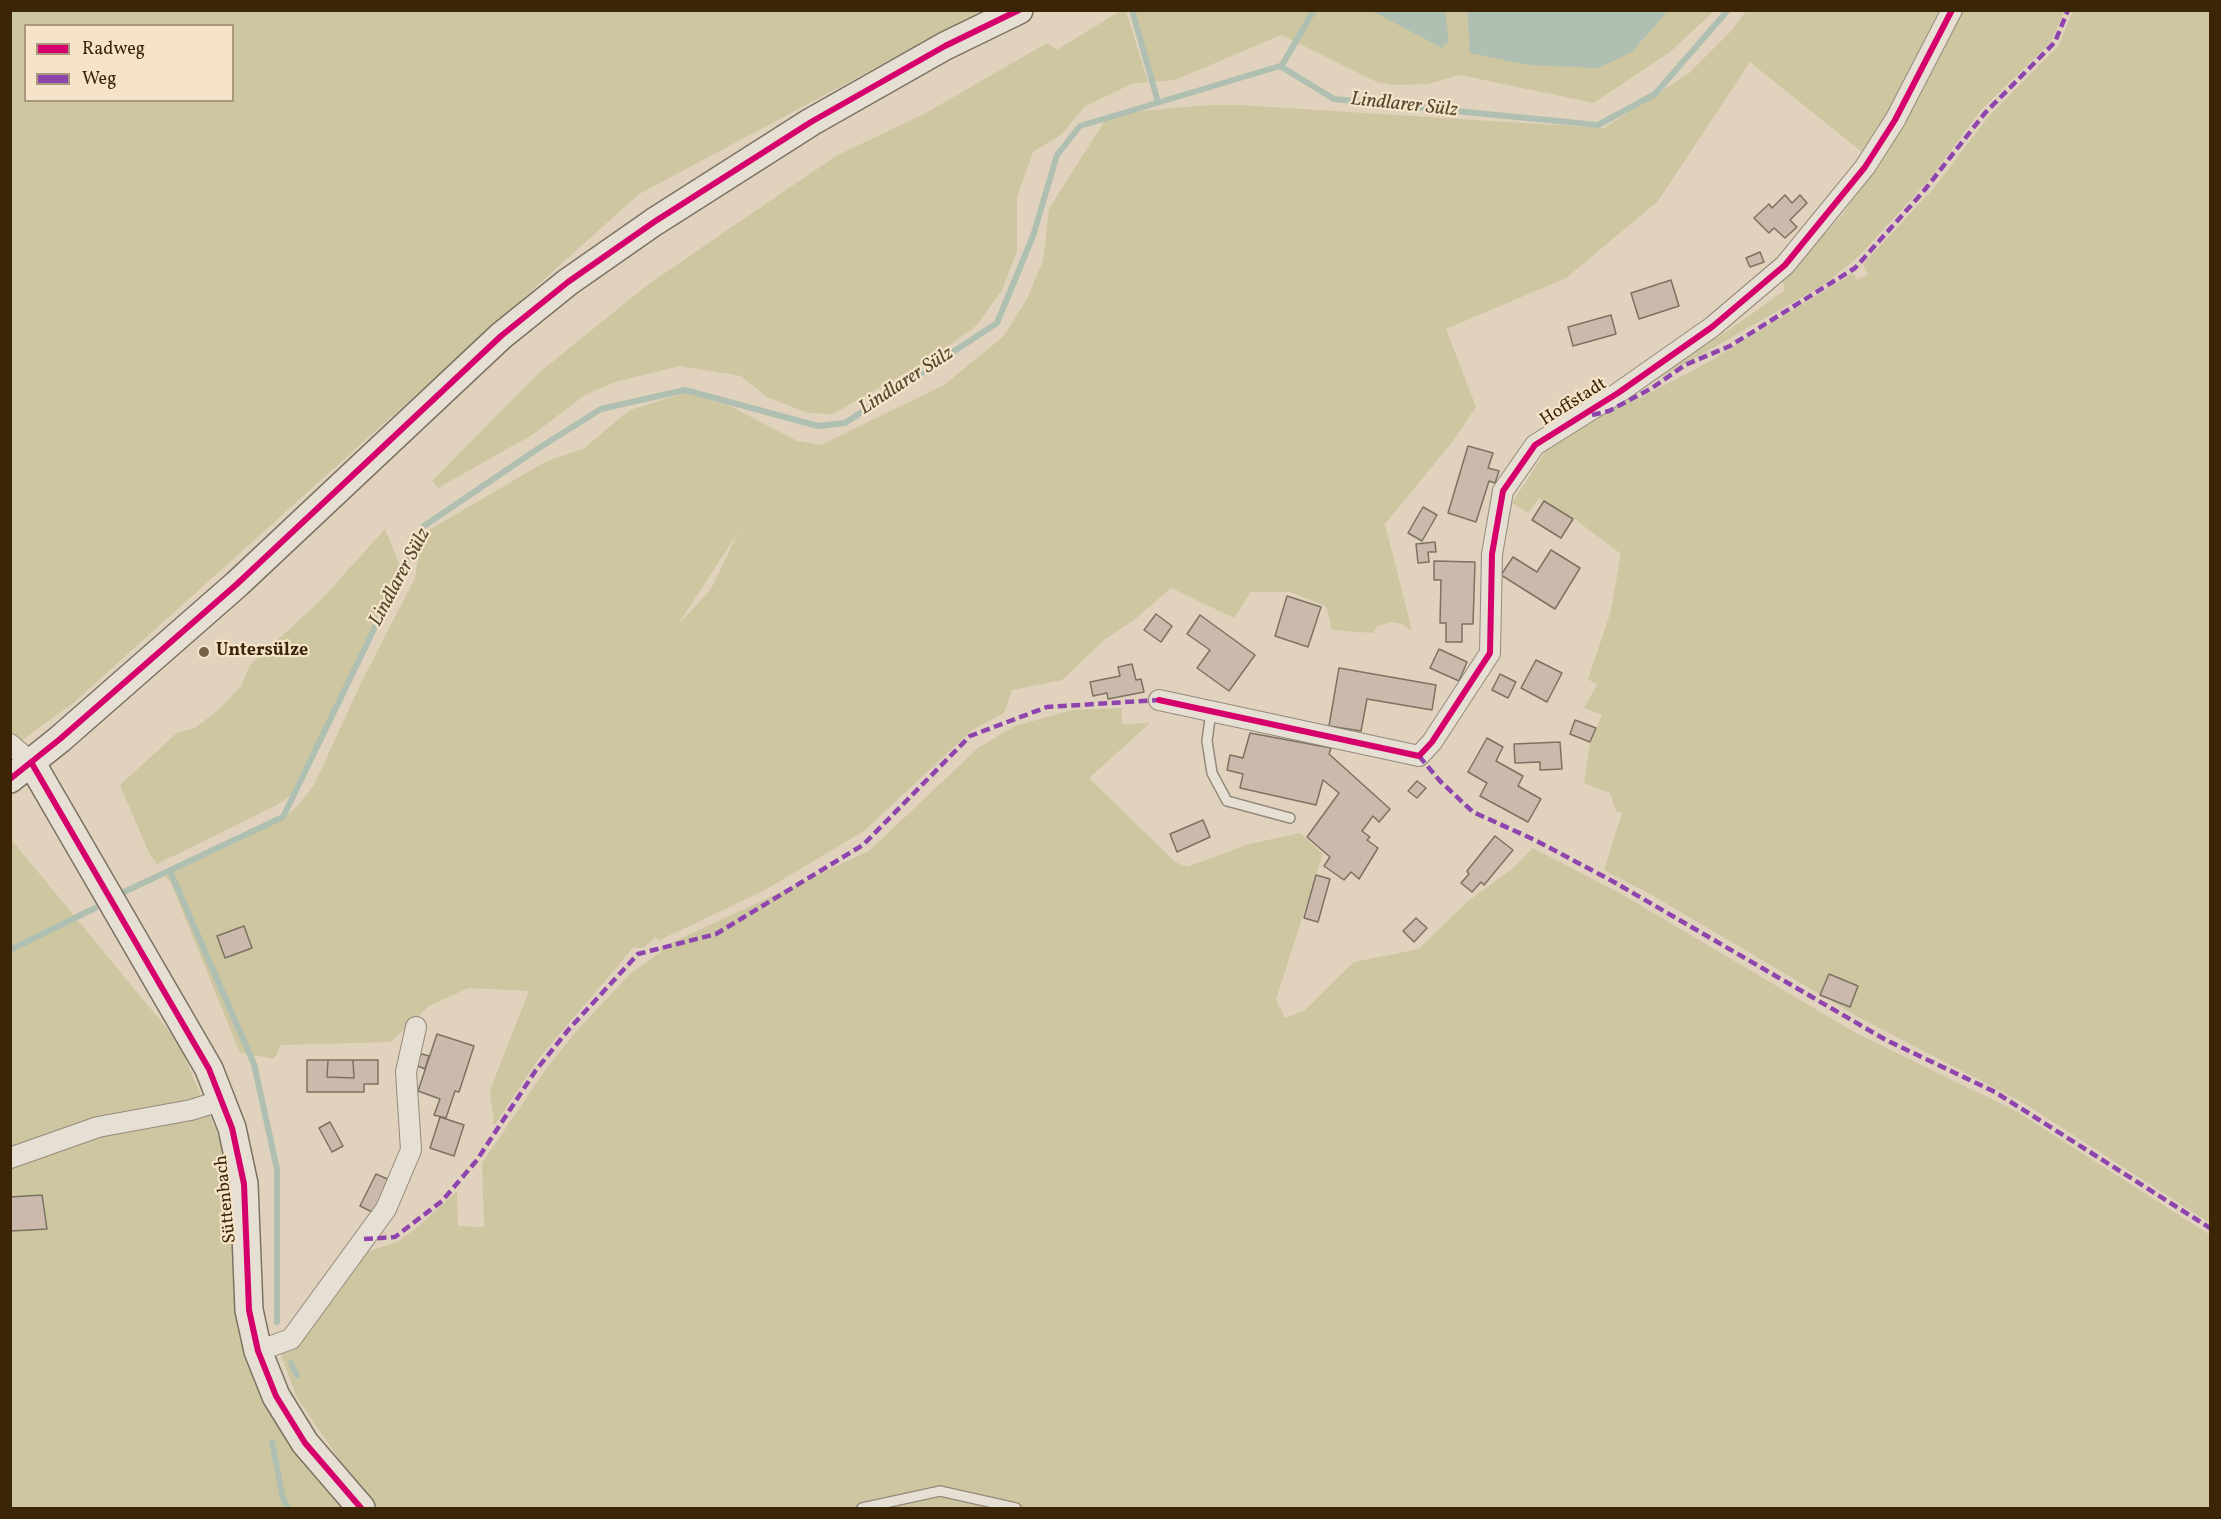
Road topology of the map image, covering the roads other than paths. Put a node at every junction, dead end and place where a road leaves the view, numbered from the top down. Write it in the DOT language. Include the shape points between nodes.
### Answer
graph roads {
  1 [pos="1019,10"];
  2 [pos="1952,10"];
  3 [pos="1159,700"];
  4 [pos="1211,711"];
  5 [pos="10,744"];
  6 [pos="21,770"];
  7 [pos="1290,818"];
  8 [pos="416,1027"];
  9 [pos="223,1100"];
  10 [pos="10,1158"];
  11 [pos="258,1351"];
  12 [pos="361,1509"];
  13 [pos="862,1509"];
  14 [pos="1016,1509"];
  1 -- 6 [label="main road" via="945,46 811,122 567,282 484,351 237,584"];
  2 -- 4 [label="street, Hoffstadt" via="1895,120 1865,167 1785,265 1712,327 1535,445 1503,491 1492,554 1490,653 1419,756"];
  3 -- 4 [label="street, Hoffstadt"];
  4 -- 7 [label="lane" via="1207,741 1212,773 1227,801"];
  5 -- 6 [label="street"];
  6 -- 9 [label="main road, Süttenbach" via="184,1021"];
  8 -- 11 [label="street" via="406,1072 411,1150 387,1209 291,1339"];
  9 -- 10 [label="street" via="99,1127"];
  9 -- 11 [label="main road, Süttenbach" via="244,1184 249,1310"];
  11 -- 12 [label="main road, Süttenbach" via="276,1396 305,1443"];
  13 -- 14 [label="lane" via="940,1491"];
}
